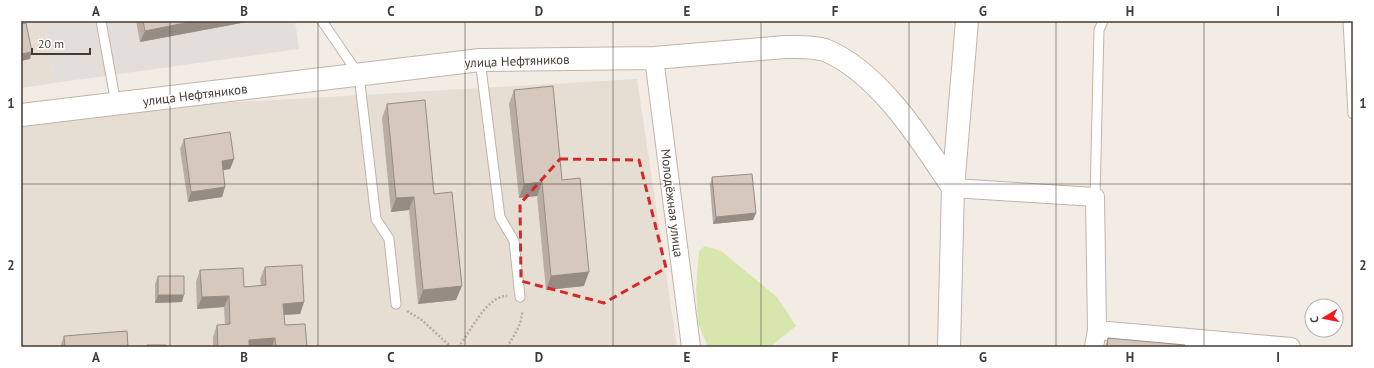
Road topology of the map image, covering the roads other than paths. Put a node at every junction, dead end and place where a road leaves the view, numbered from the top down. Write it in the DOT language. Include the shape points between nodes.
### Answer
graph roads {
  1 [pos="101,21"];
  2 [pos="322,21"];
  3 [pos="967,21"];
  4 [pos="1103,21"];
  5 [pos="1348,21"];
  6 [pos="654,58"];
  7 [pos="480,60"];
  8 [pos="359,75"];
  9 [pos="116,104"];
  10 [pos="1353,114"];
  11 [pos="21,115"];
  12 [pos="953,188"];
  13 [pos="1095,197"];
  14 [pos="520,297"];
  15 [pos="396,304"];
  16 [pos="1095,338"];
  17 [pos="691,347"];
  18 [pos="949,347"];
  19 [pos="1291,347"];
  1 -- 9 [label="lane"];
  2 -- 8 [label="lane"];
  3 -- 12 [label="street"];
  4 -- 13 [label="lane" via="1099,30"];
  5 -- 10 [label="lane"];
  6 -- 7 [label="street, улица Нефтяников"];
  6 -- 12 [label="street, улица Нефтяников" via="785,47 823,50 843,59 879,90 908,123"];
  6 -- 17 [label="street, Молодёжная улица"];
  7 -- 8 [label="street, улица Нефтяников"];
  7 -- 14 [label="lane" via="500,217 514,241"];
  8 -- 9 [label="street, улица Нефтяников"];
  8 -- 15 [label="lane" via="376,219 389,239"];
  9 -- 11 [label="street, улица Нефтяников"];
  12 -- 13 [label="street"];
  12 -- 18 [label="street"];
  13 -- 16 [label="street"];
  16 -- 19 [label="street"];
}
